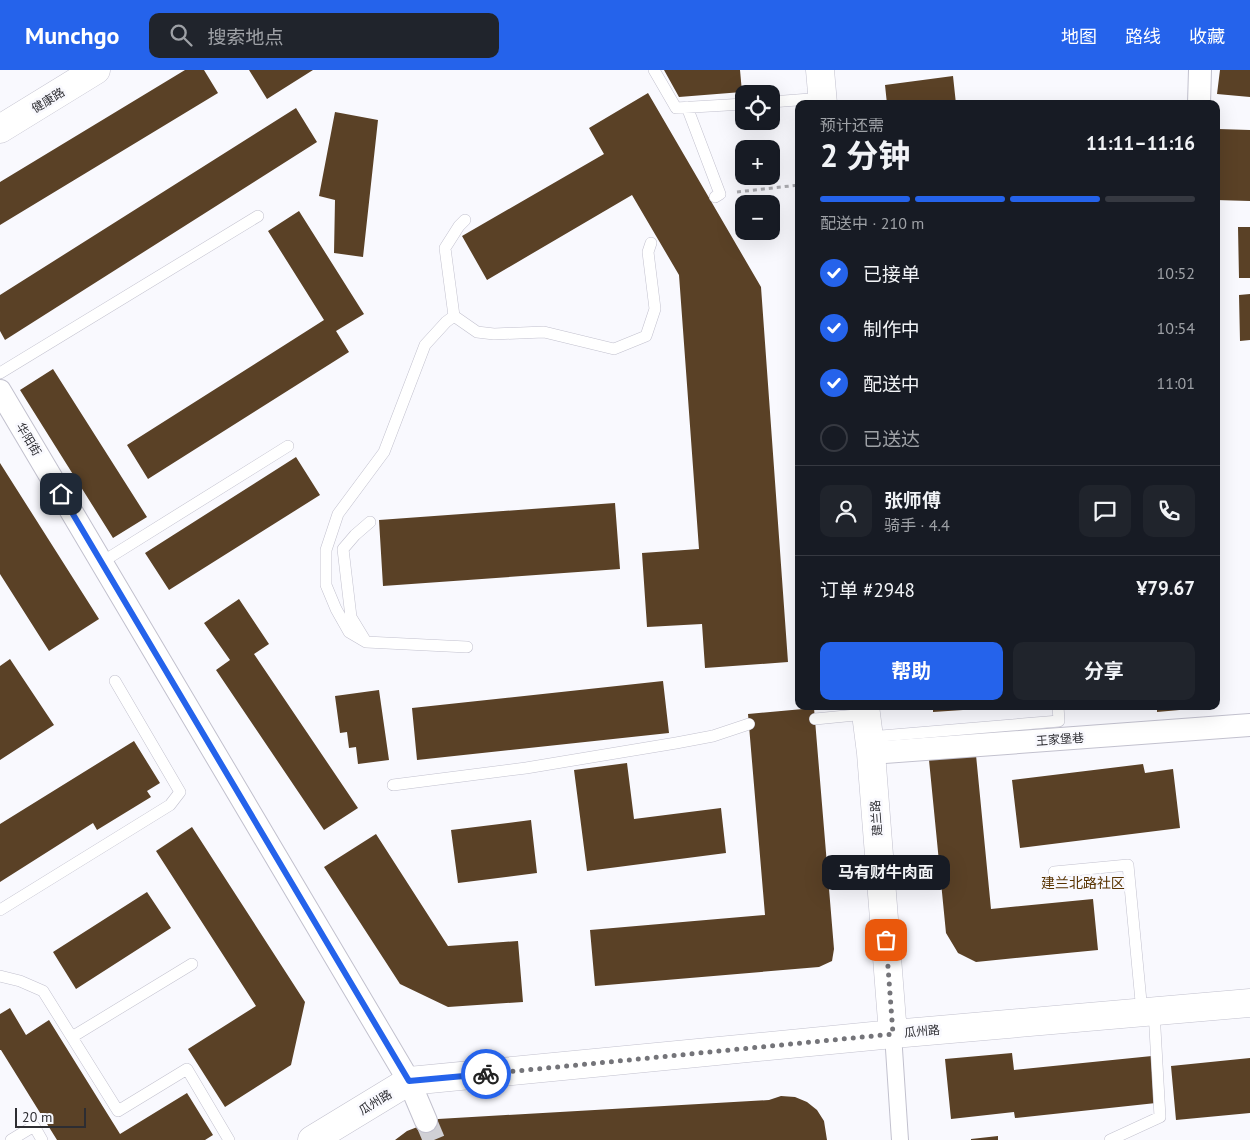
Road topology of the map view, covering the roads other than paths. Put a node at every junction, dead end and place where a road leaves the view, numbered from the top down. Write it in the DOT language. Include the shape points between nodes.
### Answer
graph roads {
  1 [pos="96,70"];
  2 [pos="654,70"];
  3 [pos="820,70"];
  4 [pos="1200,70"];
  5 [pos="823,100"];
  6 [pos="1199,100"];
  7 [pos="780,102"];
  8 [pos="795,102"];
  9 [pos="735,104"];
  10 [pos="687,107"];
  11 [pos="0,129"];
  12 [pos="718,195"];
  13 [pos="258,216"];
  14 [pos="465,220"];
  15 [pos="651,242"];
  16 [pos="454,316"];
  17 [pos="0,373"];
  18 [pos="0,391"];
  19 [pos="288,446"];
  20 [pos="370,522"];
  21 [pos="102,562"];
  22 [pos="366,642"];
  23 [pos="467,647"];
  24 [pos="115,681"];
  25 [pos="1058,710"];
  26 [pos="815,719"];
  27 [pos="749,724"];
  28 [pos="1250,725"];
  29 [pos="868,728"];
  30 [pos="393,785"];
  31 [pos="1054,872"];
  32 [pos="0,910"];
  33 [pos="192,964"];
  34 [pos="0,976"];
  35 [pos="1250,1003"];
  36 [pos="1148,1012"];
  37 [pos="893,1034"];
  38 [pos="72,1037"];
  39 [pos="409,1081"];
  40 [pos="426,1120"];
  41 [pos="11,1140"];
  42 [pos="42,1140"];
  43 [pos="229,1140"];
  44 [pos="312,1140"];
  45 [pos="900,1140"];
  46 [pos="1110,1140"];
  1 -- 11 [label="street, 健康路"];
  2 -- 10 [label="lane" via="676,108"];
  3 -- 5 [label="street"];
  4 -- 6 [label="street"];
  7 -- 8 [label="lane"];
  9 -- 10 [label="lane"];
  10 -- 12 [label="lane"];
  13 -- 17 [label="lane"];
  14 -- 16 [label="lane" via="445,248"];
  15 -- 16 [label="lane" via="648,252 655,309 646,336 614,349 544,332 476,332"];
  16 -- 22 [label="lane" via="425,345 384,452 338,514 326,550 326,585 336,609 349,632"];
  18 -- 21 [label="street, 华阳街"];
  19 -- 21 [label="lane"];
  20 -- 22 [label="lane" via="343,549 351,617"];
  21 -- 39 [label="street, 华阳街"];
  22 -- 23 [label="lane"];
  24 -- 32 [label="lane" via="180,792 170,806"];
  25 -- 29 [label="lane" via="1059,720"];
  26 -- 29 [label="lane"];
  27 -- 30 [label="lane" via="713,736 676,743 526,768"];
  28 -- 29 [label="street, 王家堡巷"];
  29 -- 37 [label="street, 建兰路"];
  31 -- 36 [label="lane" via="1128,865"];
  33 -- 38 [label="lane"];
  34 -- 38 [label="lane" via="43,991"];
  35 -- 36 [label="street, 瓜州路"];
  36 -- 37 [label="street, 瓜州路"];
  36 -- 46 [label="lane" via="1160,1117"];
  37 -- 39 [label="street, 瓜州路"];
  37 -- 45 [label="street, 建兰路"];
  38 -- 43 [label="lane" via="118,1111 187,1069"];
  39 -- 40 [label="street, 华阳街"];
  39 -- 44 [label="street, 瓜州路"];
  41 -- 42 [label="lane" via="34,1126"];
}
